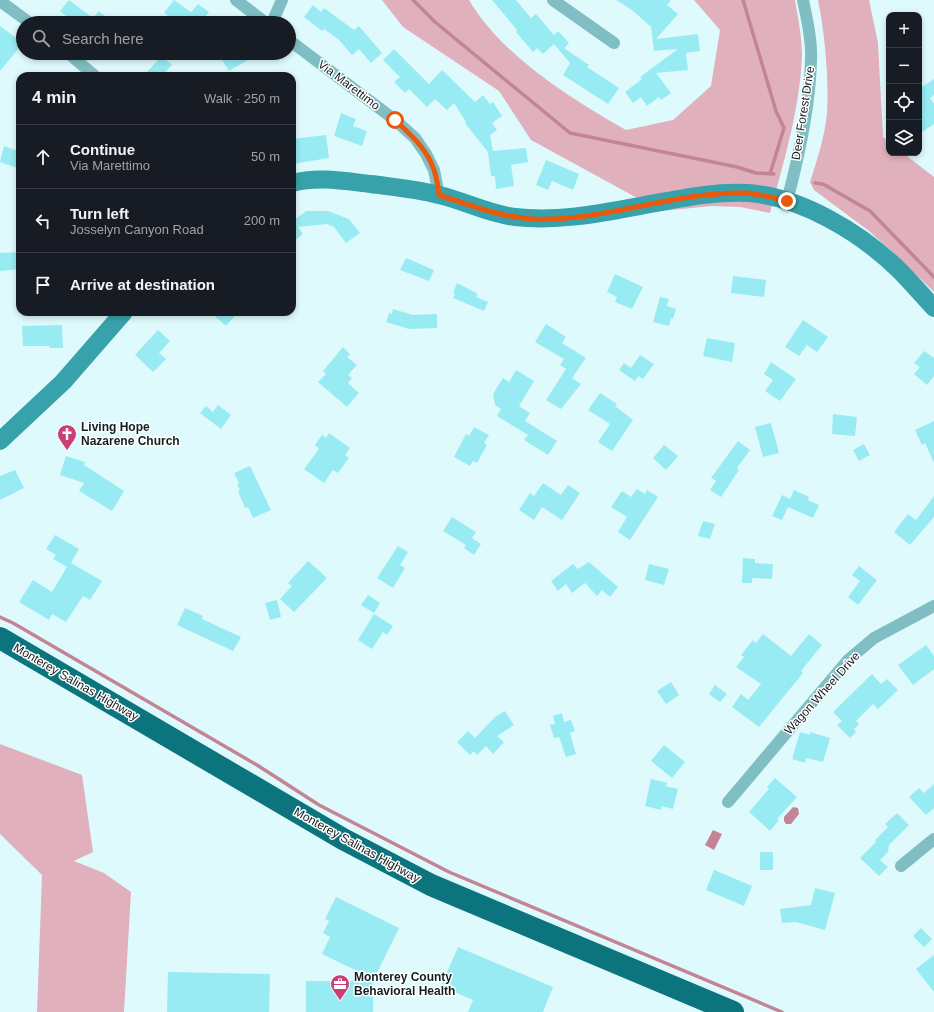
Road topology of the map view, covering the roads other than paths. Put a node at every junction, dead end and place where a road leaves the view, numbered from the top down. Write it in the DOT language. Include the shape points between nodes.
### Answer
graph roads {
  1 [pos="236,0"];
  2 [pos="282,0"];
  3 [pos="553,0"];
  4 [pos="803,0"];
  5 [pos="0,1"];
  6 [pos="20,16"];
  7 [pos="257,16"];
  8 [pos="275,16"];
  9 [pos="614,43"];
  10 [pos="296,45"];
  11 [pos="76,60"];
  12 [pos="90,72"];
  13 [pos="296,183"];
  14 [pos="439,195"];
  15 [pos="787,201"];
  16 [pos="934,308"];
  17 [pos="121,316"];
  18 [pos="0,441"];
  19 [pos="934,606"];
  20 [pos="0,638"];
  21 [pos="728,802"];
  22 [pos="934,839"];
  23 [pos="901,866"];
  24 [pos="733,1012"];
  1 -- 7 [label="street"];
  2 -- 8 [label="street"];
  3 -- 9 [label="street"];
  4 -- 15 [label="street, Deer Forest Drive" via="810,36 810,76 804,121"];
  5 -- 6 [label="street"];
  10 -- 14 [label="street, Via Marettimo" via="415,138 434,170"];
  11 -- 12 [label="street"];
  13 -- 14 [label="street" via="327,179"];
  14 -- 15 [label="street" via="494,213 534,219 572,217 711,195 752,194"];
  15 -- 16 [label="street" via="824,217 872,246 899,270"];
  17 -- 18 [label="street" via="63,382"];
  19 -- 21 [label="street, Wagon Wheel Drive" via="874,638 848,660"];
  20 -- 24 [label="highway, Monterey Salinas Highway" via="343,840 431,885"];
  22 -- 23 [label="street"];
}
